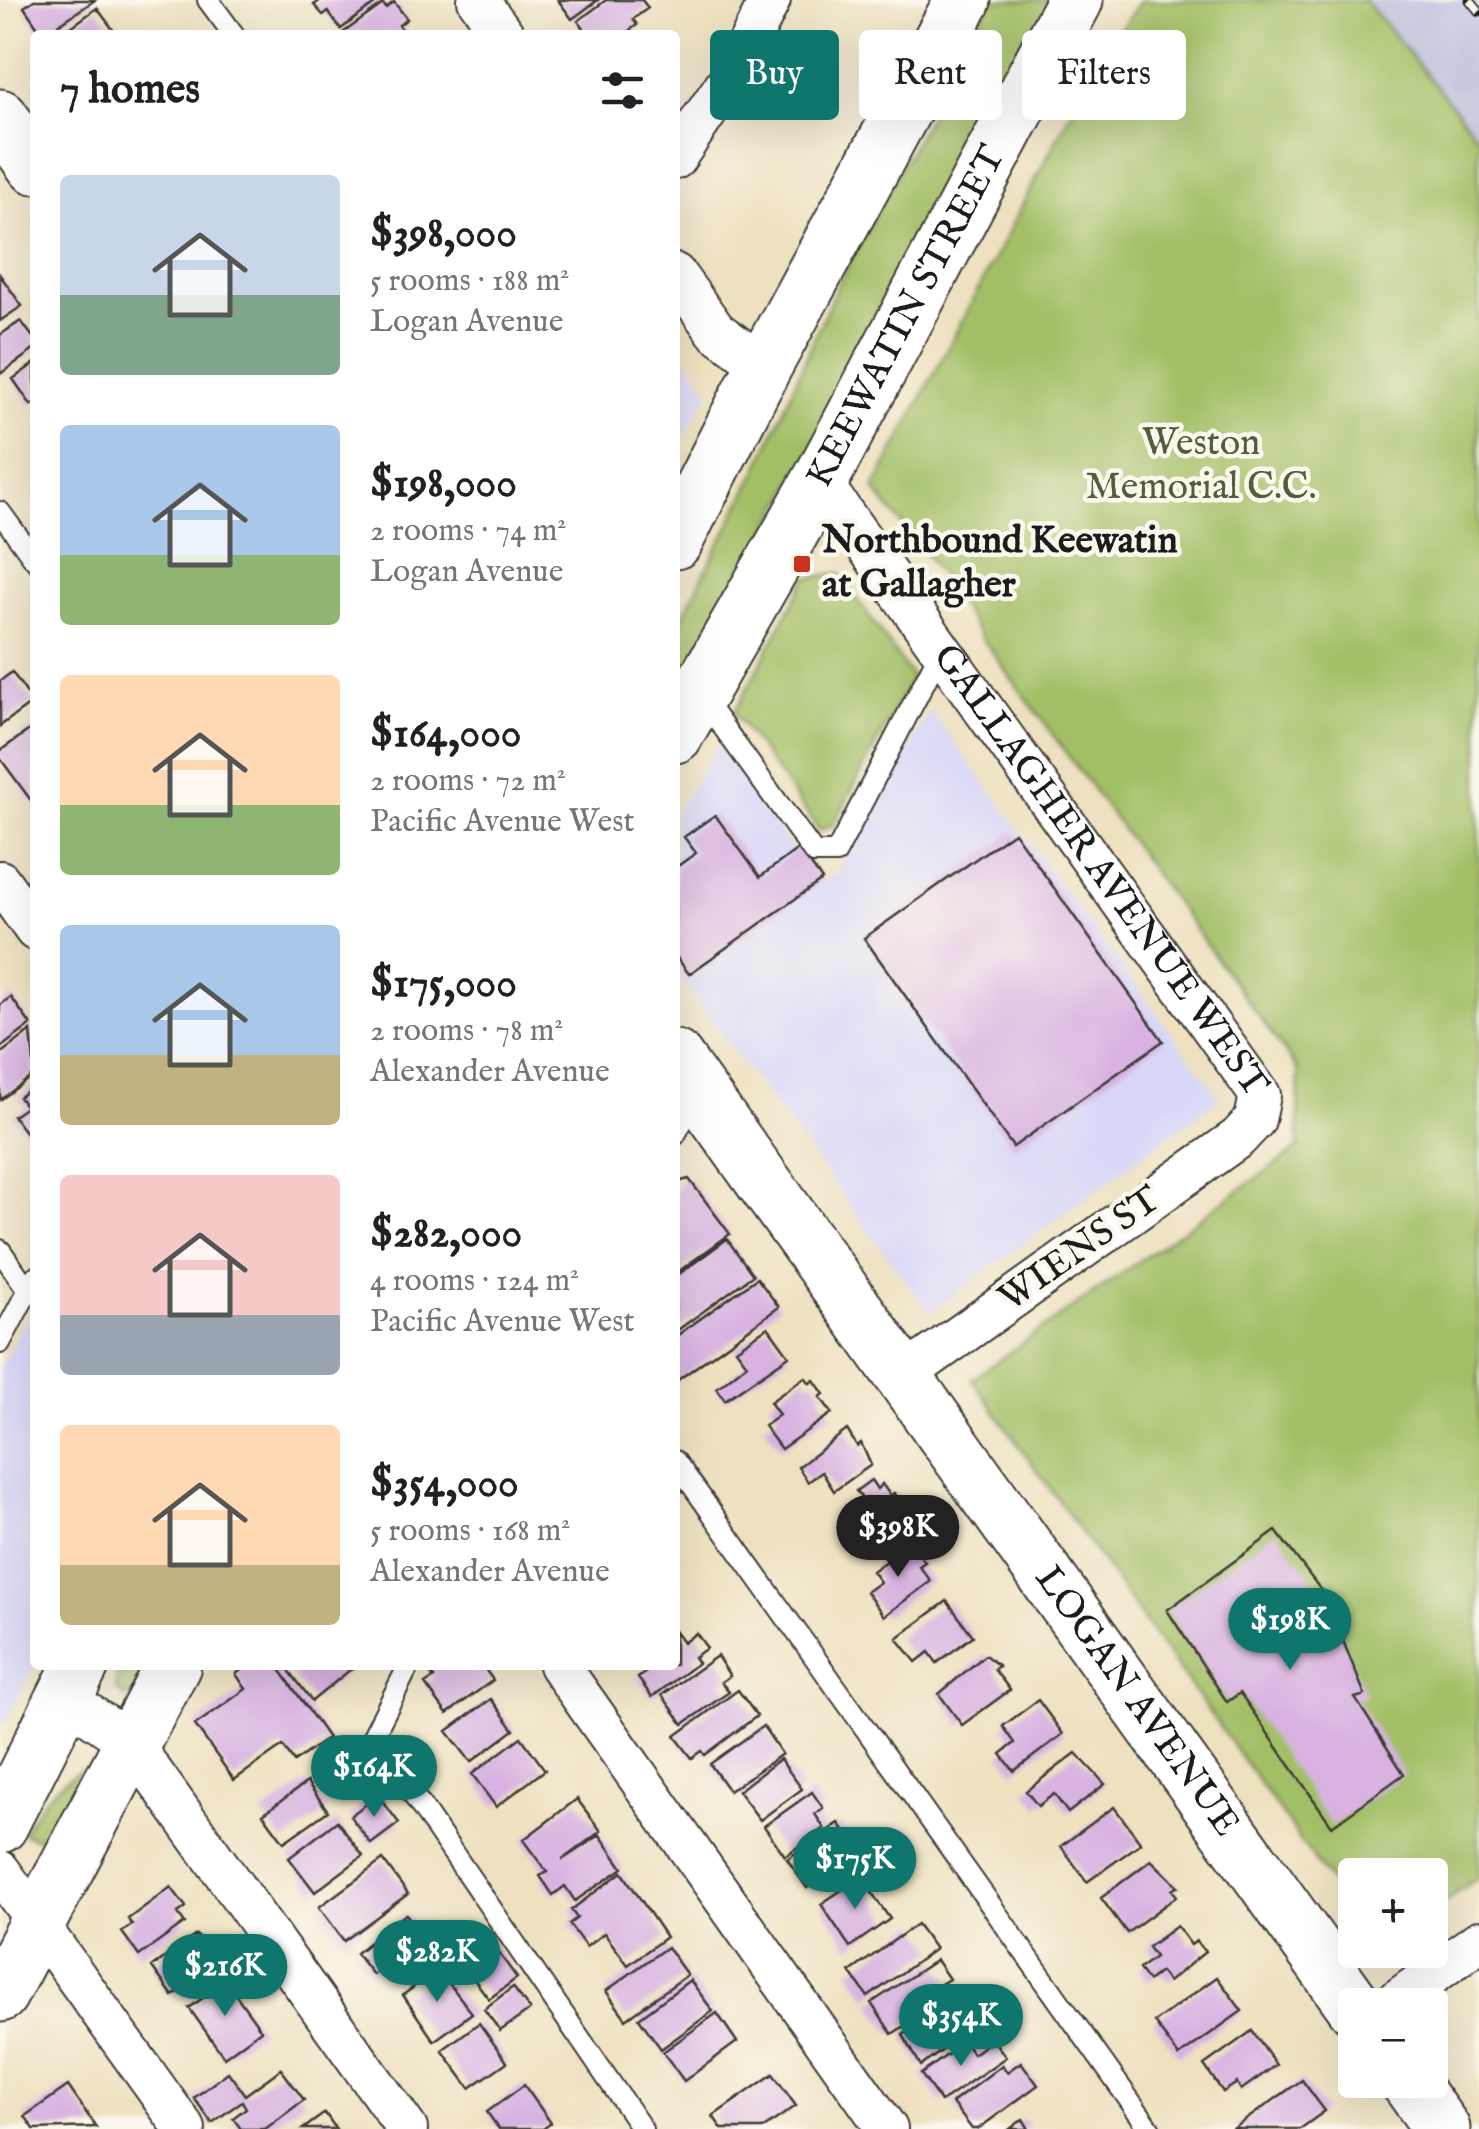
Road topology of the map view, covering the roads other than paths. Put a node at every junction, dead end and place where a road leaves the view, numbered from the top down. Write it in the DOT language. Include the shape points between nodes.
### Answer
graph roads {
  1 [pos="208,0"];
  2 [pos="478,0"];
  3 [pos="963,0"];
  4 [pos="1075,0"];
  5 [pos="765,3"];
  6 [pos="230,30"];
  7 [pos="500,30"];
  8 [pos="0,117"];
  9 [pos="680,152"];
  10 [pos="30,159"];
  11 [pos="680,281"];
  12 [pos="764,366"];
  13 [pos="820,481"];
  14 [pos="0,512"];
  15 [pos="680,521"];
  16 [pos="30,553"];
  17 [pos="940,652"];
  18 [pos="687,714"];
  19 [pos="0,881"];
  20 [pos="30,923"];
  21 [pos="681,1082"];
  22 [pos="1254,1120"];
  23 [pos="0,1250"];
  24 [pos="30,1281"];
  25 [pos="30,1287"];
  26 [pos="0,1343"];
  27 [pos="903,1376"];
  28 [pos="680,1468"];
  29 [pos="170,1670"];
  30 [pos="406,1670"];
  31 [pos="563,1670"];
  32 [pos="73,1681"];
  33 [pos="132,1744"];
  34 [pos="0,1825"];
  35 [pos="0,1871"];
  36 [pos="37,1923"];
  37 [pos="1479,1940"];
  38 [pos="1341,1988"];
  39 [pos="1413,1988"];
  40 [pos="0,1994"];
  41 [pos="1420,2098"];
  42 [pos="185,2129"];
  43 [pos="407,2129"];
  44 [pos="642,2129"];
  45 [pos="887,2129"];
  46 [pos="1150,2129"];
  47 [pos="1442,2129"];
  1 -- 6 [label="lane"];
  2 -- 7 [label="street"];
  3 -- 12 [label="main road"];
  4 -- 13 [label="main road, KEEWATIN STREET"];
  5 -- 9 [label="street" via="710,112"];
  8 -- 10 [label="main road"];
  11 -- 12 [label="street" via="716,331"];
  12 -- 15 [label="main road" via="692,476"];
  13 -- 17 [label="street, GALLAGHER AVENUE WEST"];
  13 -- 18 [label="main road, KEEWATIN STREET"];
  14 -- 16 [label="lane"];
  17 -- 18 [label="lane" via="836,853 814,853"];
  17 -- 22 [label="street, GALLAGHER AVENUE WEST" via="1260,1095"];
  19 -- 20 [label="street"];
  21 -- 27 [label="main road, LOGAN AVENUE"];
  22 -- 27 [label="street, WIENS ST" via="1238,1138"];
  23 -- 24 [label="lane"];
  25 -- 26 [label="lane"];
  27 -- 38 [label="main road, LOGAN AVENUE"];
  28 -- 46 [label="lane"];
  29 -- 33 [label="main road"];
  30 -- 44 [label="lane" via="373,1736"];
  31 -- 45 [label="street"];
  32 -- 33 [label="street"];
  32 -- 34 [label="main road"];
  33 -- 36 [label="main road"];
  33 -- 43 [label="street"];
  35 -- 36 [label="street"];
  36 -- 40 [label="main road"];
  36 -- 42 [label="street"];
  37 -- 39 [label="street"];
  41 -- 47 [label="main road"];
}
